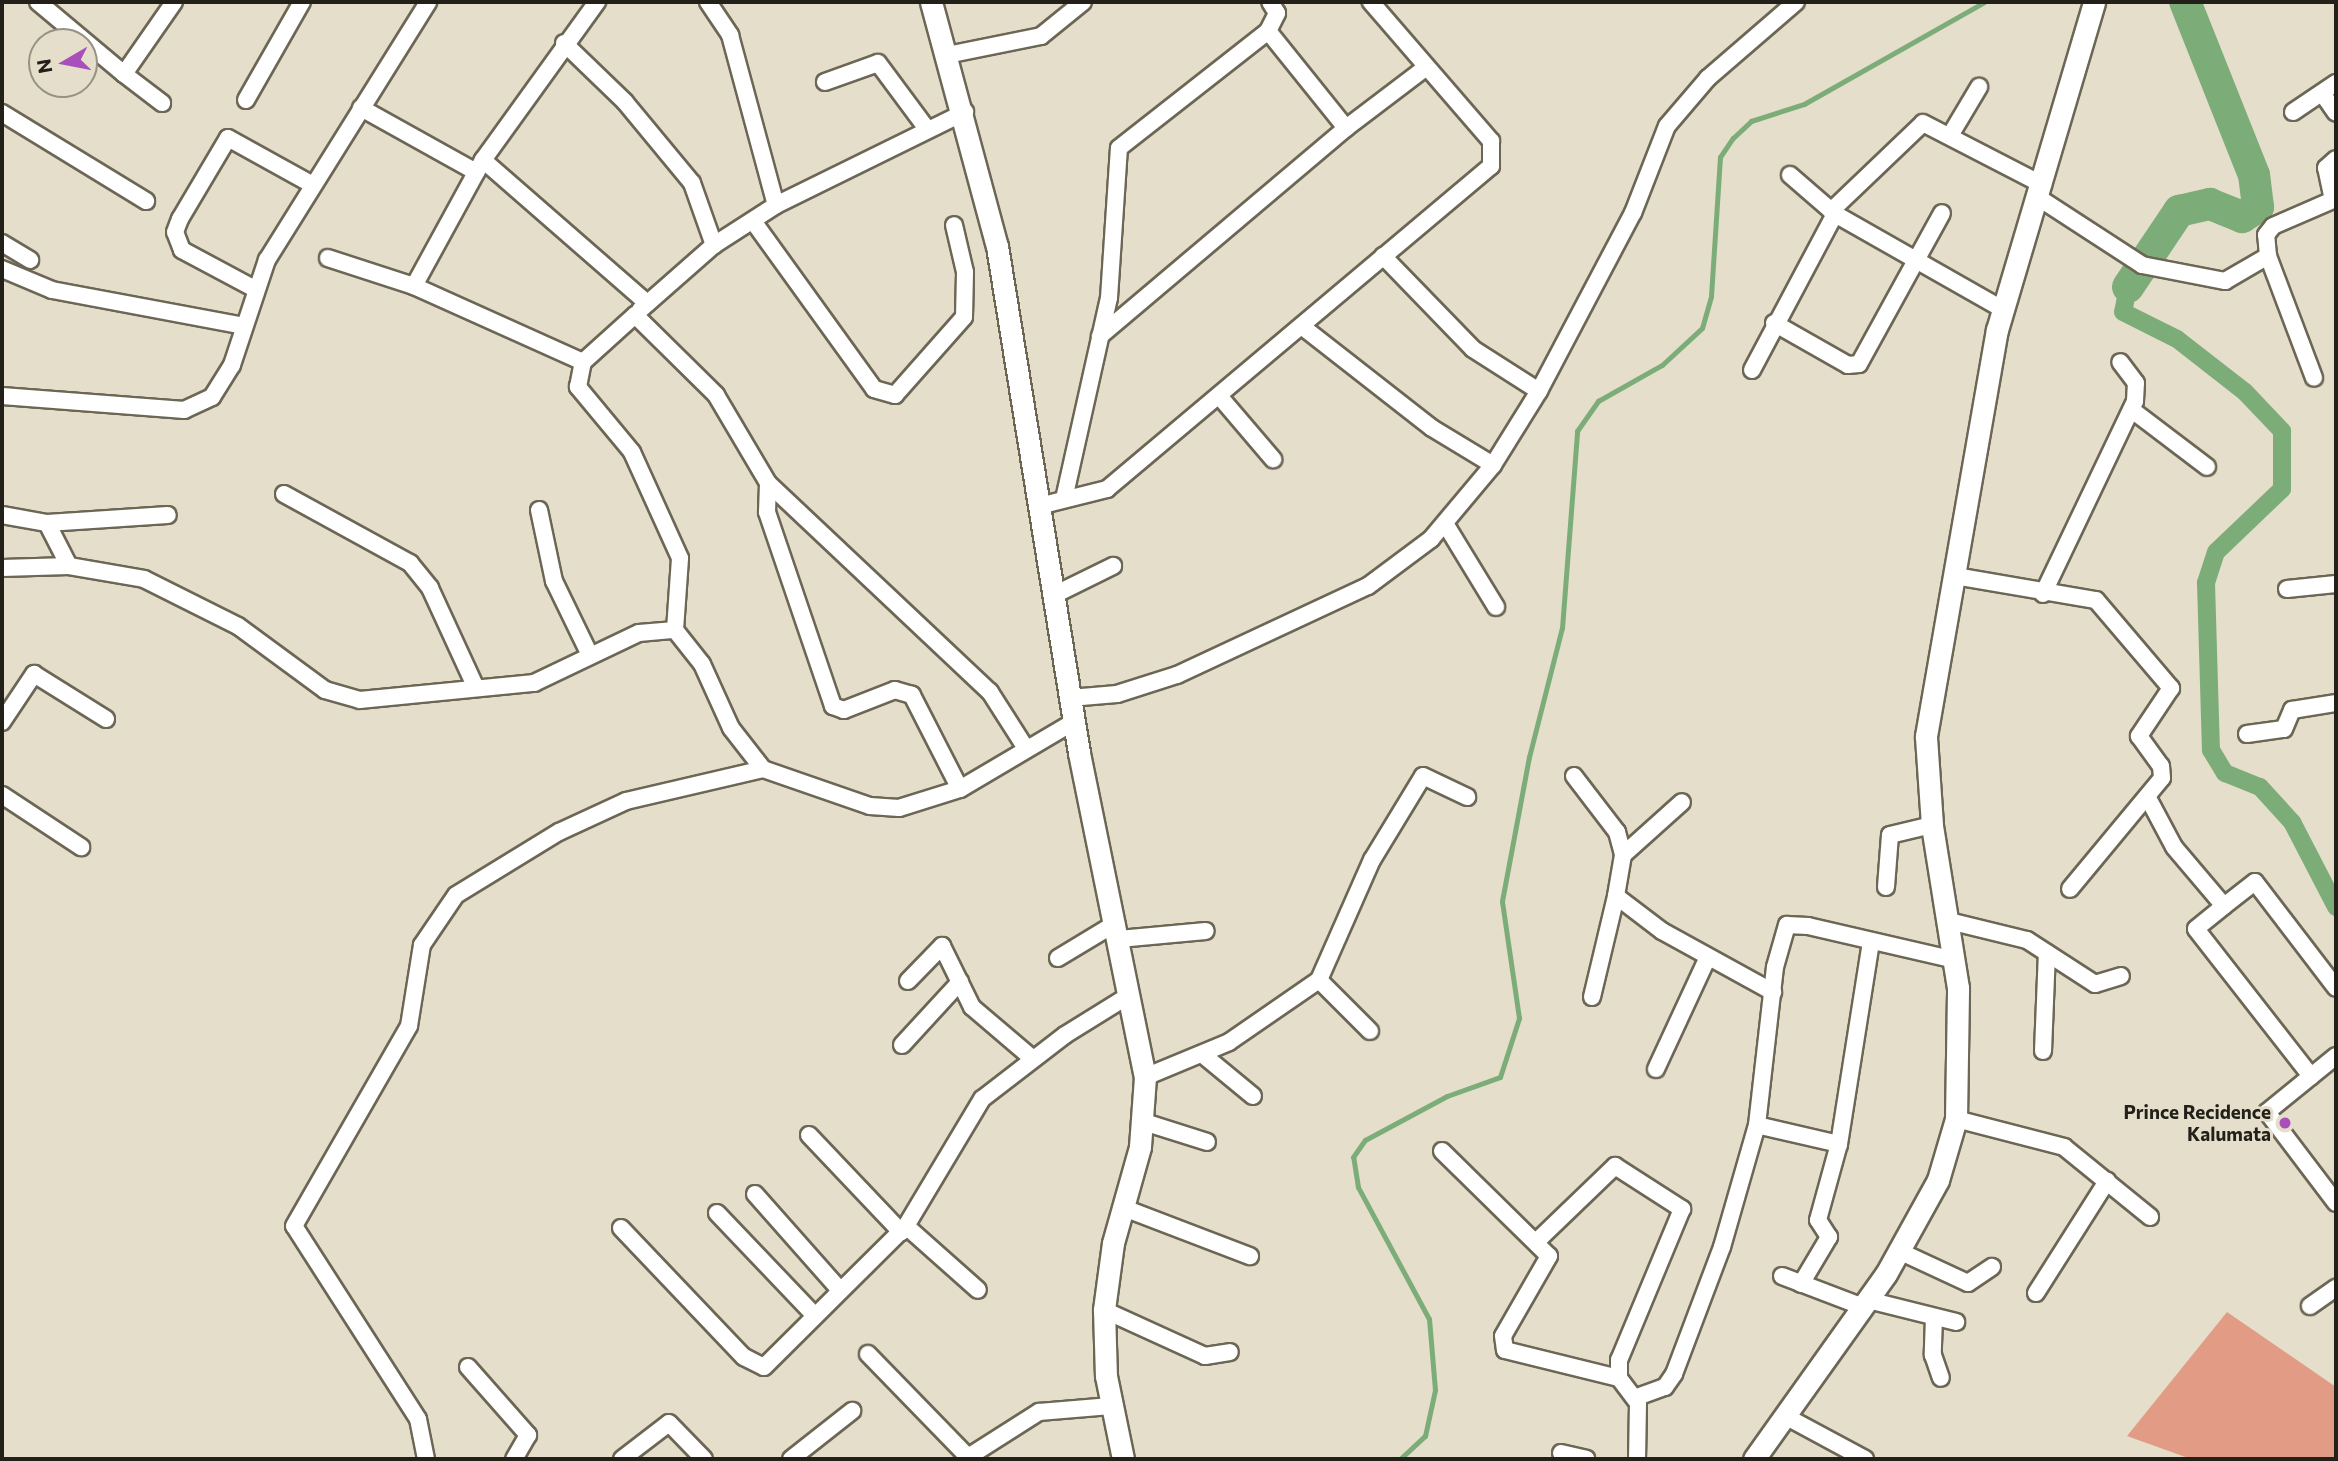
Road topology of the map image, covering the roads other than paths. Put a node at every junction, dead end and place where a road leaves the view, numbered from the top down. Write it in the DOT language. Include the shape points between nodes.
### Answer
graph roads {
  1 [pos="38,2"];
  2 [pos="174,2"];
  3 [pos="302,2"];
  4 [pos="428,2"];
  5 [pos="597,2"];
  6 [pos="708,2"];
  7 [pos="931,2"];
  8 [pos="1083,2"];
  9 [pos="1270,2"];
  10 [pos="1371,2"];
  11 [pos="1796,2"];
  12 [pos="2094,2"];
  13 [pos="1268,30"];
  14 [pos="565,43"];
  15 [pos="947,55"];
  16 [pos="1425,68"];
  17 [pos="124,74"];
  18 [pos="825,82"];
  19 [pos="2336,83"];
  20 [pos="1979,87"];
  21 [pos="2322,93"];
  22 [pos="246,100"];
  23 [pos="163,103"];
  24 [pos="361,108"];
  25 [pos="965,112"];
  26 [pos="2293,112"];
  27 [pos="2,113"];
  28 [pos="2336,113"];
  29 [pos="1346,128"];
  30 [pos="927,130"];
  31 [pos="1951,134"];
  32 [pos="2336,159"];
  33 [pos="480,166"];
  34 [pos="1790,175"];
  35 [pos="311,184"];
  36 [pos="2041,192"];
  37 [pos="145,201"];
  38 [pos="776,205"];
  39 [pos="1833,212"];
  40 [pos="1942,213"];
  41 [pos="753,221"];
  42 [pos="954,225"];
  43 [pos="2,243"];
  44 [pos="714,246"];
  45 [pos="1383,256"];
  46 [pos="2268,256"];
  47 [pos="328,258"];
  48 [pos="30,260"];
  49 [pos="1918,261"];
  50 [pos="2,270"];
  51 [pos="414,286"];
  52 [pos="256,289"];
  53 [pos="647,303"];
  54 [pos="2002,309"];
  55 [pos="635,315"];
  56 [pos="1774,323"];
  57 [pos="244,326"];
  58 [pos="1304,328"];
  59 [pos="1100,336"];
  60 [pos="583,362"];
  61 [pos="2120,362"];
  62 [pos="1752,370"];
  63 [pos="2314,378"];
  64 [pos="1539,391"];
  65 [pos="2,396"];
  66 [pos="1220,397"];
  67 [pos="2132,410"];
  68 [pos="1273,460"];
  69 [pos="1493,465"];
  70 [pos="2207,467"];
  71 [pos="768,483"];
  72 [pos="284,494"];
  73 [pos="1064,499"];
  74 [pos="1043,505"];
  75 [pos="539,510"];
  76 [pos="2,515"];
  77 [pos="167,515"];
  78 [pos="47,523"];
  79 [pos="1446,525"];
  80 [pos="69,566"];
  81 [pos="1113,566"];
  82 [pos="2,568"];
  83 [pos="1955,576"];
  84 [pos="2336,584"];
  85 [pos="2287,589"];
  86 [pos="2043,594"];
  87 [pos="1055,595"];
  88 [pos="1496,607"];
  89 [pos="675,630"];
  90 [pos="590,655"];
  91 [pos="475,687"];
  92 [pos="1070,698"];
  93 [pos="2336,703"];
  94 [pos="106,719"];
  95 [pos="1075,721"];
  96 [pos="2,722"];
  97 [pos="2246,734"];
  98 [pos="1025,747"];
  99 [pos="763,769"];
  100 [pos="1574,776"];
  101 [pos="960,789"];
  102 [pos="2,795"];
  103 [pos="1467,797"];
  104 [pos="2148,798"];
  105 [pos="1682,802"];
  106 [pos="1932,825"];
  107 [pos="81,847"];
  108 [pos="1623,855"];
  109 [pos="1886,887"];
  110 [pos="2070,889"];
  111 [pos="1616,896"];
  112 [pos="2224,906"];
  113 [pos="1949,922"];
  114 [pos="1118,931"];
  115 [pos="1206,931"];
  116 [pos="1871,942"];
  117 [pos="2047,953"];
  118 [pos="1708,957"];
  119 [pos="1058,958"];
  120 [pos="1955,960"];
  121 [pos="2121,976"];
  122 [pos="1319,980"];
  123 [pos="908,981"];
  124 [pos="960,982"];
  125 [pos="2336,988"];
  126 [pos="1773,992"];
  127 [pos="1128,996"];
  128 [pos="1592,997"];
  129 [pos="1370,1031"];
  130 [pos="902,1045"];
  131 [pos="2043,1051"];
  132 [pos="1202,1054"];
  133 [pos="2336,1056"];
  134 [pos="1033,1059"];
  135 [pos="1656,1069"];
  136 [pos="2311,1076"];
  137 [pos="1144,1077"];
  138 [pos="1253,1096"];
  139 [pos="1956,1119"];
  140 [pos="1144,1122"];
  141 [pos="1757,1125"];
  142 [pos="809,1135"];
  143 [pos="1208,1142"];
  144 [pos="1839,1144"];
  145 [pos="1442,1151"];
  146 [pos="2107,1181"];
  147 [pos="755,1194"];
  148 [pos="2336,1203"];
  149 [pos="1124,1208"];
  150 [pos="717,1213"];
  151 [pos="2150,1217"];
  152 [pos="621,1228"];
  153 [pos="903,1229"];
  154 [pos="1536,1242"];
  155 [pos="1899,1251"];
  156 [pos="1250,1256"];
  157 [pos="1992,1267"];
  158 [pos="1782,1276"];
  159 [pos="1801,1284"];
  160 [pos="2336,1288"];
  161 [pos="839,1289"];
  162 [pos="978,1290"];
  163 [pos="2036,1293"];
  164 [pos="1865,1304"];
  165 [pos="2310,1306"];
  166 [pos="1104,1310"];
  167 [pos="815,1316"];
  168 [pos="1934,1317"];
  169 [pos="1956,1322"];
  170 [pos="1230,1352"];
  171 [pos="869,1354"];
  172 [pos="468,1367"];
  173 [pos="1619,1378"];
  174 [pos="1941,1378"];
  175 [pos="1637,1397"];
  176 [pos="1111,1406"];
  177 [pos="852,1411"];
  178 [pos="1785,1416"];
  179 [pos="1561,1453"];
  180 [pos="967,1458"];
  181 [pos="426,1459"];
  182 [pos="514,1459"];
  183 [pos="622,1459"];
  184 [pos="704,1459"];
  185 [pos="791,1459"];
  186 [pos="1124,1459"];
  187 [pos="1586,1459"];
  188 [pos="1637,1459"];
  189 [pos="1754,1459"];
  190 [pos="1865,1459"];
  1 -- 17 [label="street"];
  2 -- 17 [label="street"];
  3 -- 22 [label="street"];
  4 -- 24 [label="street"];
  5 -- 14 [label="street"];
  6 -- 38 [label="street" via="730,35"];
  7 -- 15 [label="street"];
  8 -- 15 [label="street" via="1041,36"];
  9 -- 13 [label="street" via="1277,13"];
  10 -- 16 [label="street"];
  11 -- 64 [label="street" via="1708,78 1667,126 1633,213"];
  12 -- 36 [label="street"];
  13 -- 29 [label="street"];
  13 -- 59 [label="street" via="1119,148 1116,240"];
  14 -- 33 [label="street"];
  14 -- 44 [label="street" via="625,102 692,183"];
  15 -- 25 [label="street"];
  16 -- 29 [label="street"];
  16 -- 45 [label="street" via="1494,153 1491,166"];
  17 -- 23 [label="street"];
  18 -- 30 [label="street" via="878,63"];
  19 -- 21 [label="street"];
  20 -- 31 [label="street"];
  21 -- 26 [label="street"];
  21 -- 28 [label="street"];
  24 -- 33 [label="street"];
  24 -- 35 [label="street"];
  25 -- 30 [label="street"];
  25 -- 74 [label="street" via="997,246"];
  27 -- 37 [label="street"];
  29 -- 59 [label="street"];
  30 -- 38 [label="street"];
  31 -- 36 [label="street"];
  31 -- 39 [label="street" via="1932,124 1917,125 1890,160"];
  32 -- 46 [label="street" via="2326,168 2335,197 2269,230"];
  33 -- 51 [label="street"];
  33 -- 53 [label="street"];
  34 -- 39 [label="street"];
  35 -- 52 [label="street"];
  35 -- 52 [label="street" via="228,138 180,219 175,232 182,250"];
  36 -- 46 [label="street" via="2110,247 2142,265 2225,281"];
  36 -- 54 [label="street"];
  38 -- 41 [label="street"];
  39 -- 49 [label="street"];
  39 -- 56 [label="street"];
  40 -- 49 [label="street"];
  41 -- 42 [label="street" via="874,389 895,395 964,317 965,272"];
  41 -- 44 [label="street"];
  43 -- 48 [label="street"];
  44 -- 53 [label="street"];
  45 -- 58 [label="street"];
  45 -- 64 [label="street" via="1473,349"];
  46 -- 63 [label="street"];
  47 -- 51 [label="street"];
  49 -- 54 [label="street"];
  49 -- 56 [label="street" via="1854,367"];
  50 -- 57 [label="street" via="52,290"];
  51 -- 60 [label="street"];
  52 -- 57 [label="street"];
  53 -- 55 [label="street"];
  54 -- 83 [label="street" via="1972,452"];
  55 -- 60 [label="street"];
  55 -- 71 [label="street" via="716,395"];
  56 -- 62 [label="street"];
  57 -- 65 [label="street" via="224,381 201,406 168,410"];
  58 -- 66 [label="street"];
  58 -- 69 [label="street" via="1432,428"];
  59 -- 73 [label="street"];
  60 -- 89 [label="street" via="578,387 632,452 677,548 683,577"];
  61 -- 67 [label="street" via="2136,383"];
  64 -- 69 [label="street"];
  66 -- 68 [label="street"];
  66 -- 73 [label="street" via="1107,489"];
  67 -- 70 [label="street"];
  67 -- 86 [label="street"];
  69 -- 79 [label="street"];
  71 -- 98 [label="street" via="990,692"];
  71 -- 101 [label="street" via="767,512 834,706 844,710 895,690 912,695"];
  72 -- 91 [label="street" via="410,564 430,588"];
  73 -- 74 [label="street"];
  74 -- 87 [label="street"];
  75 -- 90 [label="street" via="554,581"];
  76 -- 78 [label="street"];
  77 -- 78 [label="street"];
  78 -- 80 [label="street"];
  79 -- 88 [label="street"];
  79 -- 92 [label="street" via="1368,586 1311,615 1147,687"];
  80 -- 82 [label="street"];
  80 -- 91 [label="street" via="144,579 183,595 239,626 305,678 344,697 369,700"];
  81 -- 87 [label="street"];
  83 -- 86 [label="street"];
  83 -- 106 [label="street" via="1926,736"];
  84 -- 85 [label="street"];
  86 -- 104 [label="street" via="2096,600 2166,678 2171,695 2139,736 2163,771"];
  87 -- 92 [label="street"];
  89 -- 90 [label="street" via="639,633"];
  89 -- 99 [label="street" via="702,664 730,728"];
  90 -- 91 [label="street" via="534,683"];
  92 -- 95 [label="street"];
  93 -- 97 [label="street" via="2292,710 2284,729"];
  94 -- 96 [label="street" via="34,674"];
  95 -- 98 [label="street"];
  95 -- 114 [label="street"];
  98 -- 101 [label="street"];
  99 -- 101 [label="street" via="870,806 899,808"];
  99 -- 181 [label="street" via="626,801 559,832 456,895 422,945 409,1026 295,1226 418,1419"];
  100 -- 108 [label="street" via="1605,811"];
  102 -- 107 [label="street"];
  103 -- 122 [label="street" via="1430,775 1418,781 1372,860"];
  104 -- 110 [label="street"];
  104 -- 112 [label="street" via="2174,847"];
  105 -- 108 [label="street"];
  106 -- 109 [label="street" via="1890,835"];
  106 -- 113 [label="street"];
  108 -- 111 [label="street"];
  111 -- 118 [label="street"];
  111 -- 128 [label="street"];
  112 -- 125 [label="street" via="2255,882"];
  112 -- 136 [label="street" via="2196,929"];
  113 -- 117 [label="street" via="2005,932"];
  113 -- 120 [label="street"];
  114 -- 115 [label="street"];
  114 -- 119 [label="street"];
  114 -- 127 [label="street"];
  116 -- 120 [label="street"];
  116 -- 126 [label="street" via="1787,925"];
  116 -- 144 [label="street"];
  117 -- 121 [label="street" via="2095,984"];
  117 -- 131 [label="street"];
  118 -- 126 [label="street"];
  118 -- 135 [label="street"];
  120 -- 139 [label="street"];
  122 -- 129 [label="street"];
  122 -- 132 [label="street"];
  123 -- 124 [label="street" via="942,946"];
  124 -- 130 [label="street"];
  124 -- 134 [label="street" via="984,1022"];
  126 -- 141 [label="street"];
  127 -- 134 [label="street"];
  127 -- 137 [label="street"];
  132 -- 137 [label="street"];
  132 -- 138 [label="street"];
  133 -- 136 [label="street"];
  134 -- 153 [label="street" via="966,1118"];
  136 -- 148 [label="street" via="2267,1112"];
  137 -- 140 [label="street"];
  139 -- 146 [label="street" via="2064,1147"];
  139 -- 155 [label="street" via="1938,1180"];
  140 -- 143 [label="street"];
  140 -- 149 [label="street"];
  141 -- 144 [label="street"];
  141 -- 175 [label="street" via="1722,1247 1674,1374 1656,1392"];
  142 -- 153 [label="street"];
  144 -- 159 [label="street" via="1818,1220 1829,1237"];
  145 -- 154 [label="street"];
  146 -- 151 [label="street"];
  146 -- 163 [label="street"];
  147 -- 161 [label="street"];
  149 -- 156 [label="street"];
  149 -- 166 [label="street"];
  150 -- 167 [label="street"];
  152 -- 167 [label="street" via="756,1369"];
  153 -- 161 [label="street"];
  153 -- 162 [label="street"];
  154 -- 173 [label="street" via="1549,1264 1501,1344 1512,1355"];
  154 -- 173 [label="street" via="1615,1166 1682,1209 1621,1351"];
  155 -- 157 [label="street" via="1969,1283"];
  155 -- 164 [label="street"];
  158 -- 159 [label="street"];
  159 -- 164 [label="street"];
  160 -- 165 [label="street"];
  161 -- 167 [label="street"];
  164 -- 168 [label="street"];
  164 -- 178 [label="street"];
  166 -- 170 [label="street" via="1205,1356"];
  166 -- 176 [label="street"];
  168 -- 169 [label="street"];
  168 -- 174 [label="street" via="1933,1354"];
  171 -- 180 [label="street"];
  172 -- 182 [label="street" via="528,1435"];
  173 -- 175 [label="street"];
  175 -- 188 [label="street"];
  176 -- 180 [label="street" via="1039,1412"];
  176 -- 186 [label="street"];
  177 -- 185 [label="street"];
  178 -- 189 [label="street"];
  178 -- 190 [label="street"];
  179 -- 187 [label="street"];
  183 -- 184 [label="street" via="669,1423"];
}
